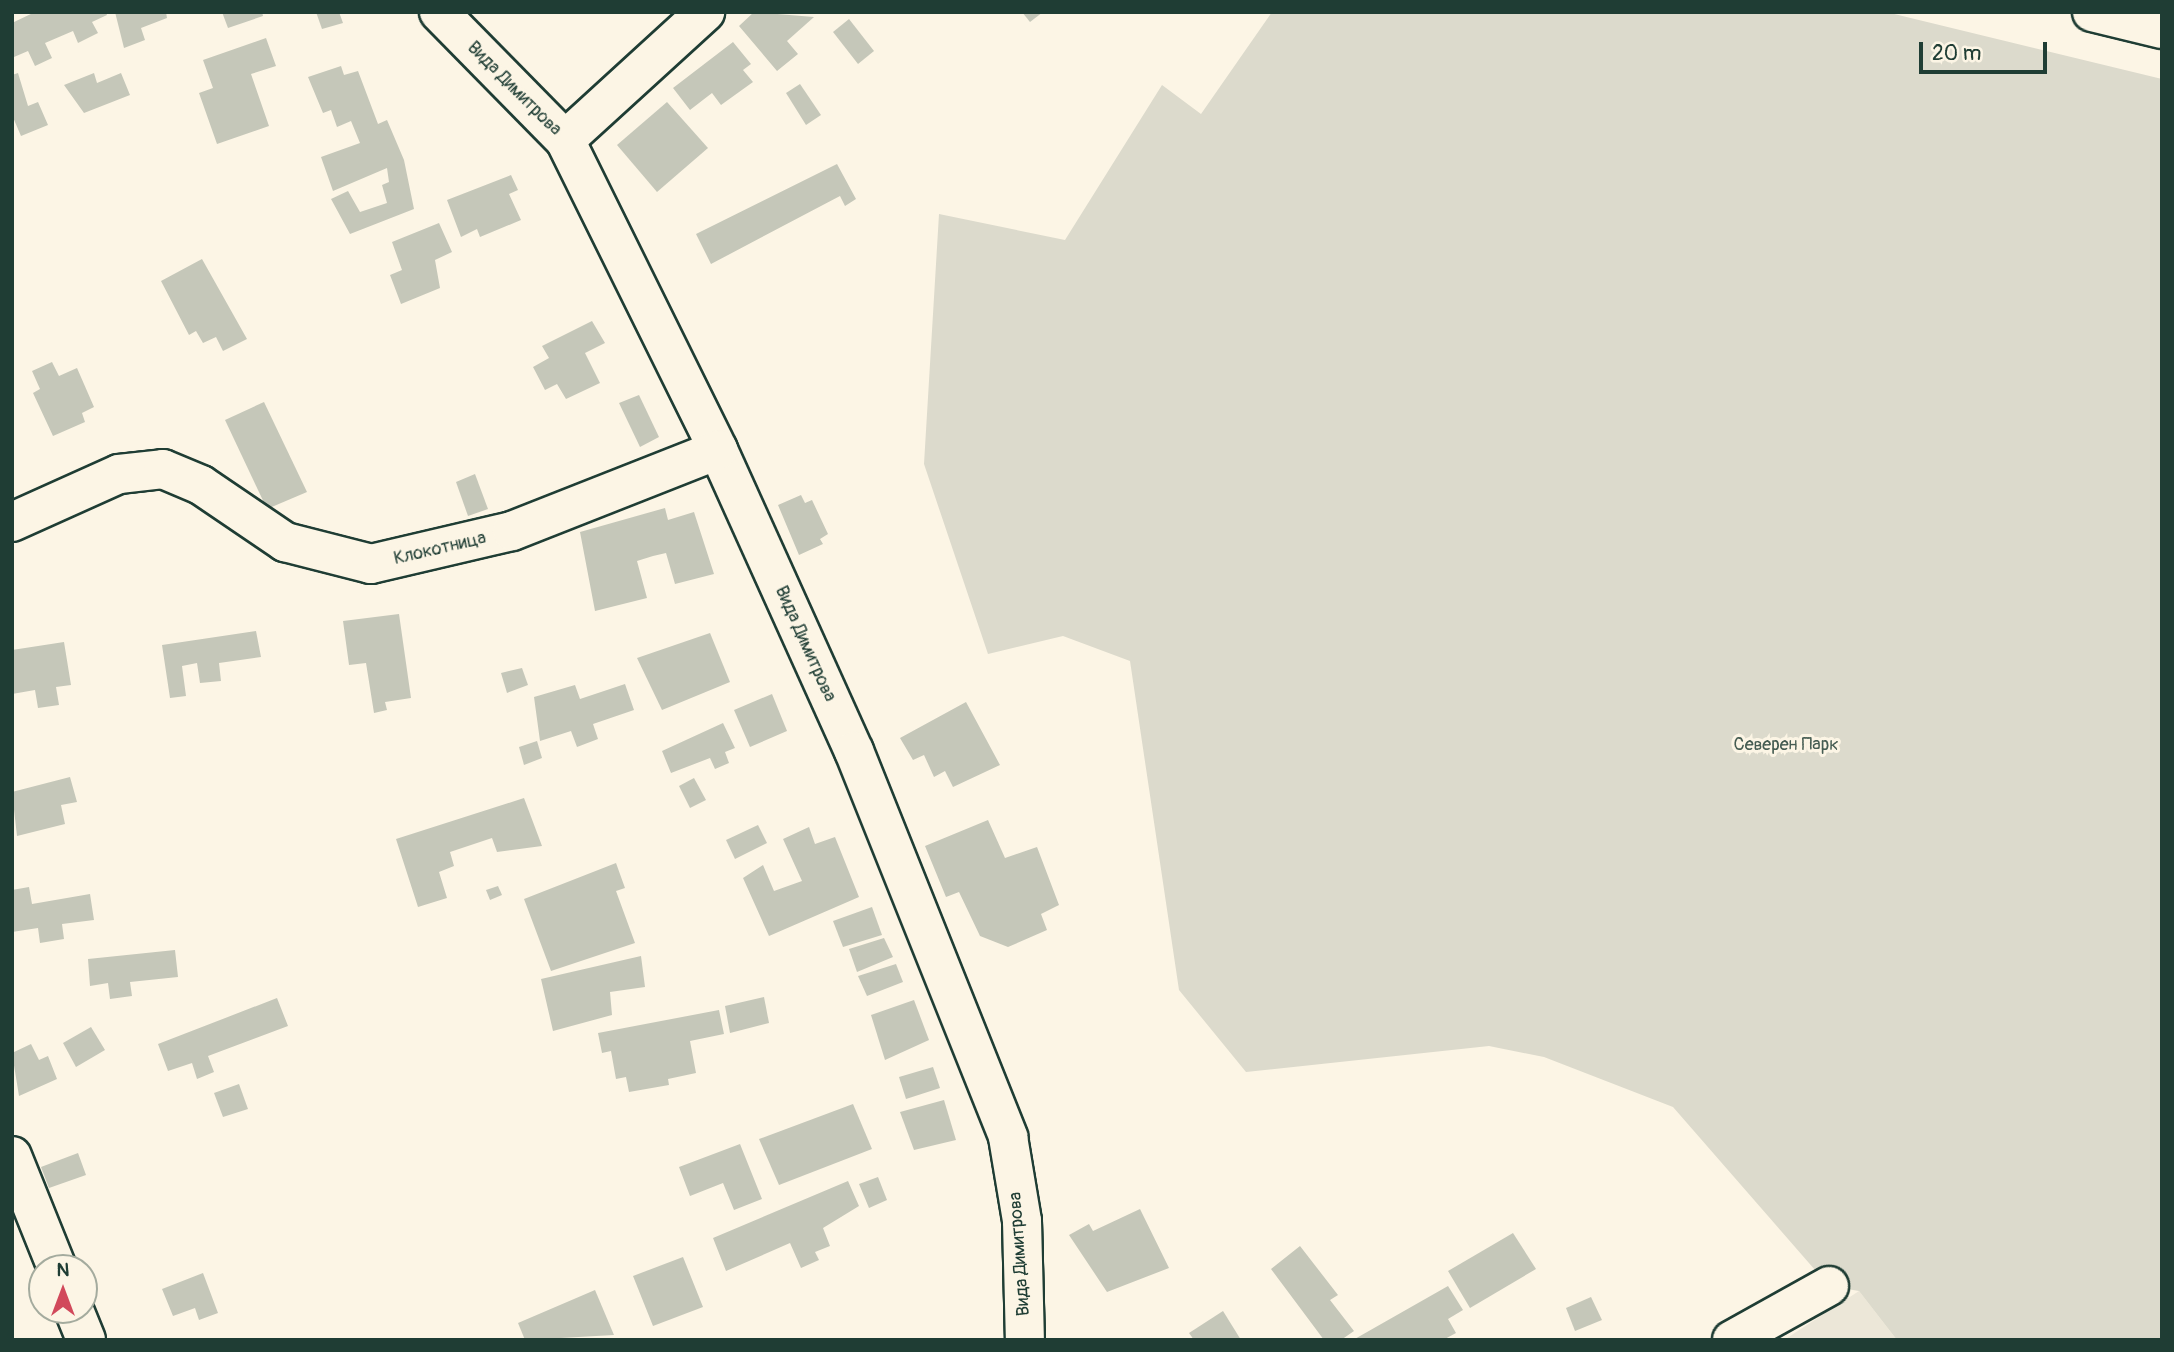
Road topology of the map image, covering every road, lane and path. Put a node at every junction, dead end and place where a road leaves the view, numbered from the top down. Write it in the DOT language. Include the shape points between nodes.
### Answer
graph roads {
  1 [pos="439,12"];
  2 [pos="705,12"];
  3 [pos="2092,12"];
  4 [pos="2162,29"];
  5 [pos="565,140"];
  6 [pos="718,450"];
  7 [pos="12,522"];
  8 [pos="12,1156"];
  9 [pos="51,1254"];
  10 [pos="1829,1286"];
  11 [pos="1025,1340"];
  12 [pos="1732,1340"];
  1 -- 5 [label="street, Вида Димитрова"];
  2 -- 5 [label="street"];
  3 -- 4 [label="street"];
  5 -- 6 [label="street, Вида Димитрова"];
  6 -- 7 [label="street, Клокотница" via="512,531 371,564 285,542 201,485 163,469 119,474"];
  6 -- 11 [label="street, Вида Димитрова" via="854,751 1008,1137 1022,1221"];
  8 -- 9 [label="street"];
  10 -- 12 [label="street"];
}
